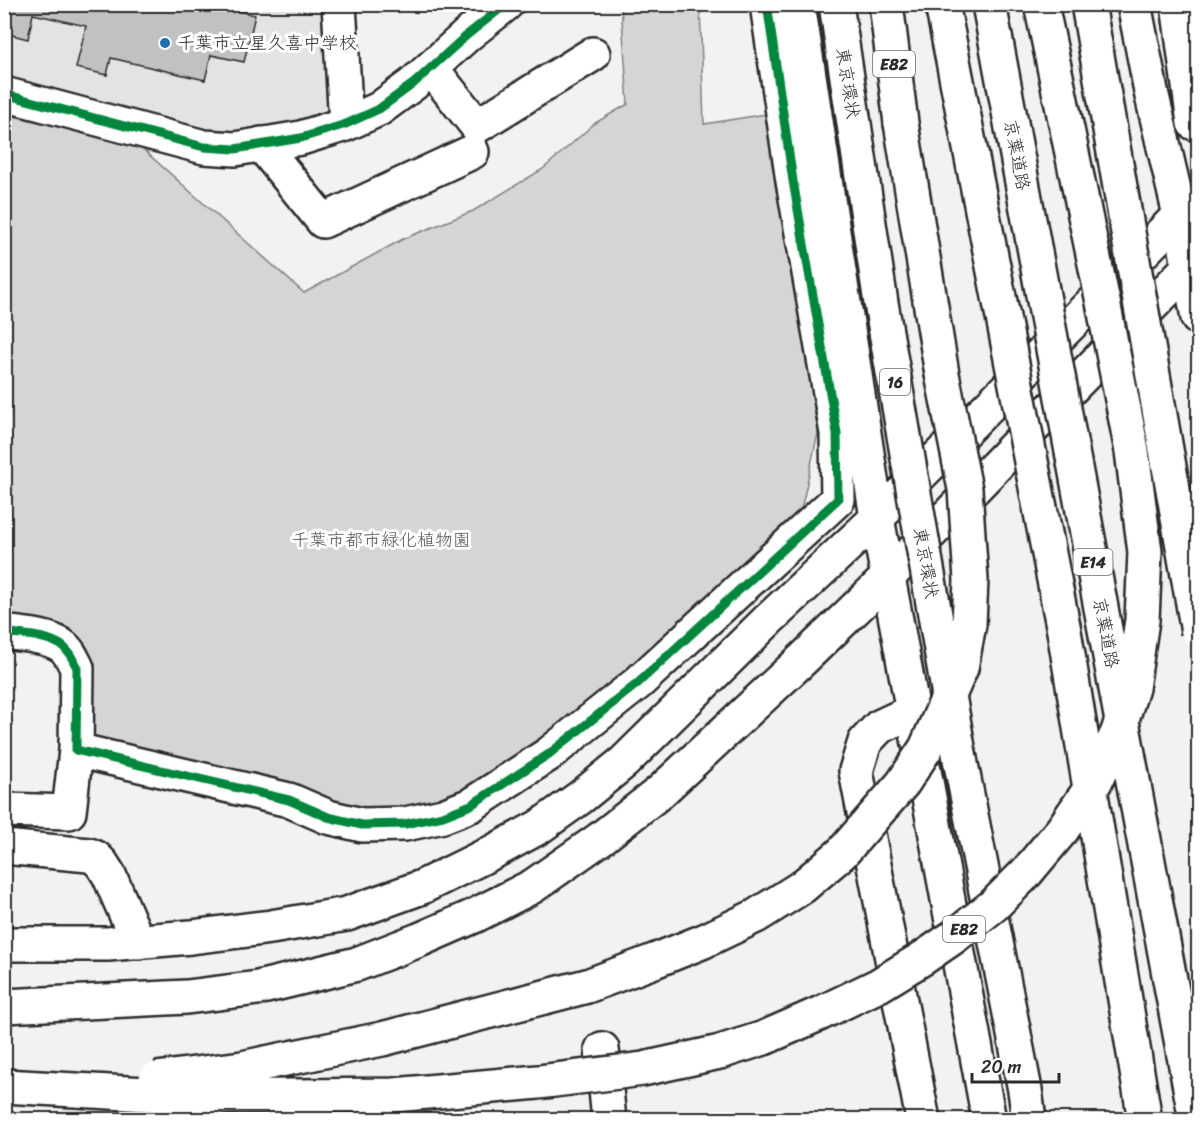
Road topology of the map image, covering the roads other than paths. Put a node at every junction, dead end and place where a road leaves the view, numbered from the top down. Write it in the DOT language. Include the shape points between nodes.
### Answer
graph roads {
  1 [pos="339,4"];
  2 [pos="506,4"];
  3 [pos="767,4"];
  4 [pos="798,4"];
  5 [pos="836,4"];
  6 [pos="886,4"];
  7 [pos="942,4"];
  8 [pos="989,4"];
  9 [pos="1041,4"];
  10 [pos="1088,4"];
  11 [pos="1134,4"];
  12 [pos="1178,4"];
  13 [pos="593,54"];
  14 [pos="431,68"];
  15 [pos="4,93"];
  16 [pos="1194,123"];
  17 [pos="346,124"];
  18 [pos="261,144"];
  19 [pos="471,152"];
  20 [pos="1189,208"];
  21 [pos="1194,263"];
  22 [pos="1198,318"];
  23 [pos="838,499"];
  24 [pos="877,518"];
  25 [pos="887,578"];
  26 [pos="4,632"];
  27 [pos="1198,632"];
  28 [pos="913,711"];
  29 [pos="76,750"];
  30 [pos="4,810"];
  31 [pos="4,847"];
  32 [pos="138,942"];
  33 [pos="4,944"];
  34 [pos="4,1006"];
  35 [pos="602,1049"];
  36 [pos="4,1086"];
  37 [pos="4,1093"];
  38 [pos="609,1119"];
  39 [pos="923,1119"];
  40 [pos="989,1119"];
  41 [pos="1029,1119"];
  42 [pos="1145,1119"];
  43 [pos="1196,1119"];
  1 -- 17 [label="main road"];
  2 -- 14 [label="main road"];
  3 -- 23 [label="main road" via="837,433"];
  4 -- 24 [label="main road"];
  5 -- 41 [label="main road, 東京環状 / 16, bridge" via="881,303 960,759"];
  6 -- 37 [label="main road, E82, bridge" via="901,123 965,489 971,580 961,668 926,748 903,783 842,854 802,887 756,916 704,941 587,986 382,1039 242,1068"];
  7 -- 42 [label="main road, E14, bridge" via="1064,631"];
  8 -- 43 [label="main road, 京葉道路 / E14, bridge"];
  9 -- 36 [label="main road, E82, bridge" via="1130,439 1144,552 1142,620 1132,688 1118,732 1095,782 1026,873 955,936 879,986 764,1038 643,1069 394,1095 199,1097"];
  10 -- 27 [label="main road, bridge"];
  11 -- 20 [label="main road" via="1152,96"];
  12 -- 16 [label="main road"];
  13 -- 14 [label="main road" via="477,126"];
  14 -- 17 [label="main road" via="379,110"];
  15 -- 18 [label="main road" via="204,147 235,149"];
  17 -- 18 [label="main road" via="301,138"];
  18 -- 19 [label="main road" via="323,221"];
  20 -- 21 [label="main road"];
  20 -- 24 [label="main road"];
  21 -- 22 [label="main road"];
  21 -- 25 [label="main road"];
  23 -- 24 [label="main road"];
  23 -- 29 [label="main road" via="638,683 549,754 471,805 443,816 405,824 362,825 328,818 288,800"];
  24 -- 25 [label="main road"];
  24 -- 32 [label="main road" via="624,762 539,827 422,887 347,914"];
  25 -- 28 [label="main road"];
  25 -- 34 [label="main road" via="660,792 533,886 474,916 357,964 258,988 187,997"];
  26 -- 29 [label="main road" via="43,638 61,645 72,656 78,668"];
  28 -- 39 [label="main road" via="879,727 865,742 856,771"];
  28 -- 40 [label="main road"];
  29 -- 30 [label="main road" via="69,812"];
  31 -- 32 [label="main road" via="96,858 109,875"];
  32 -- 33 [label="main road"];
  35 -- 38 [label="main road"];
}
